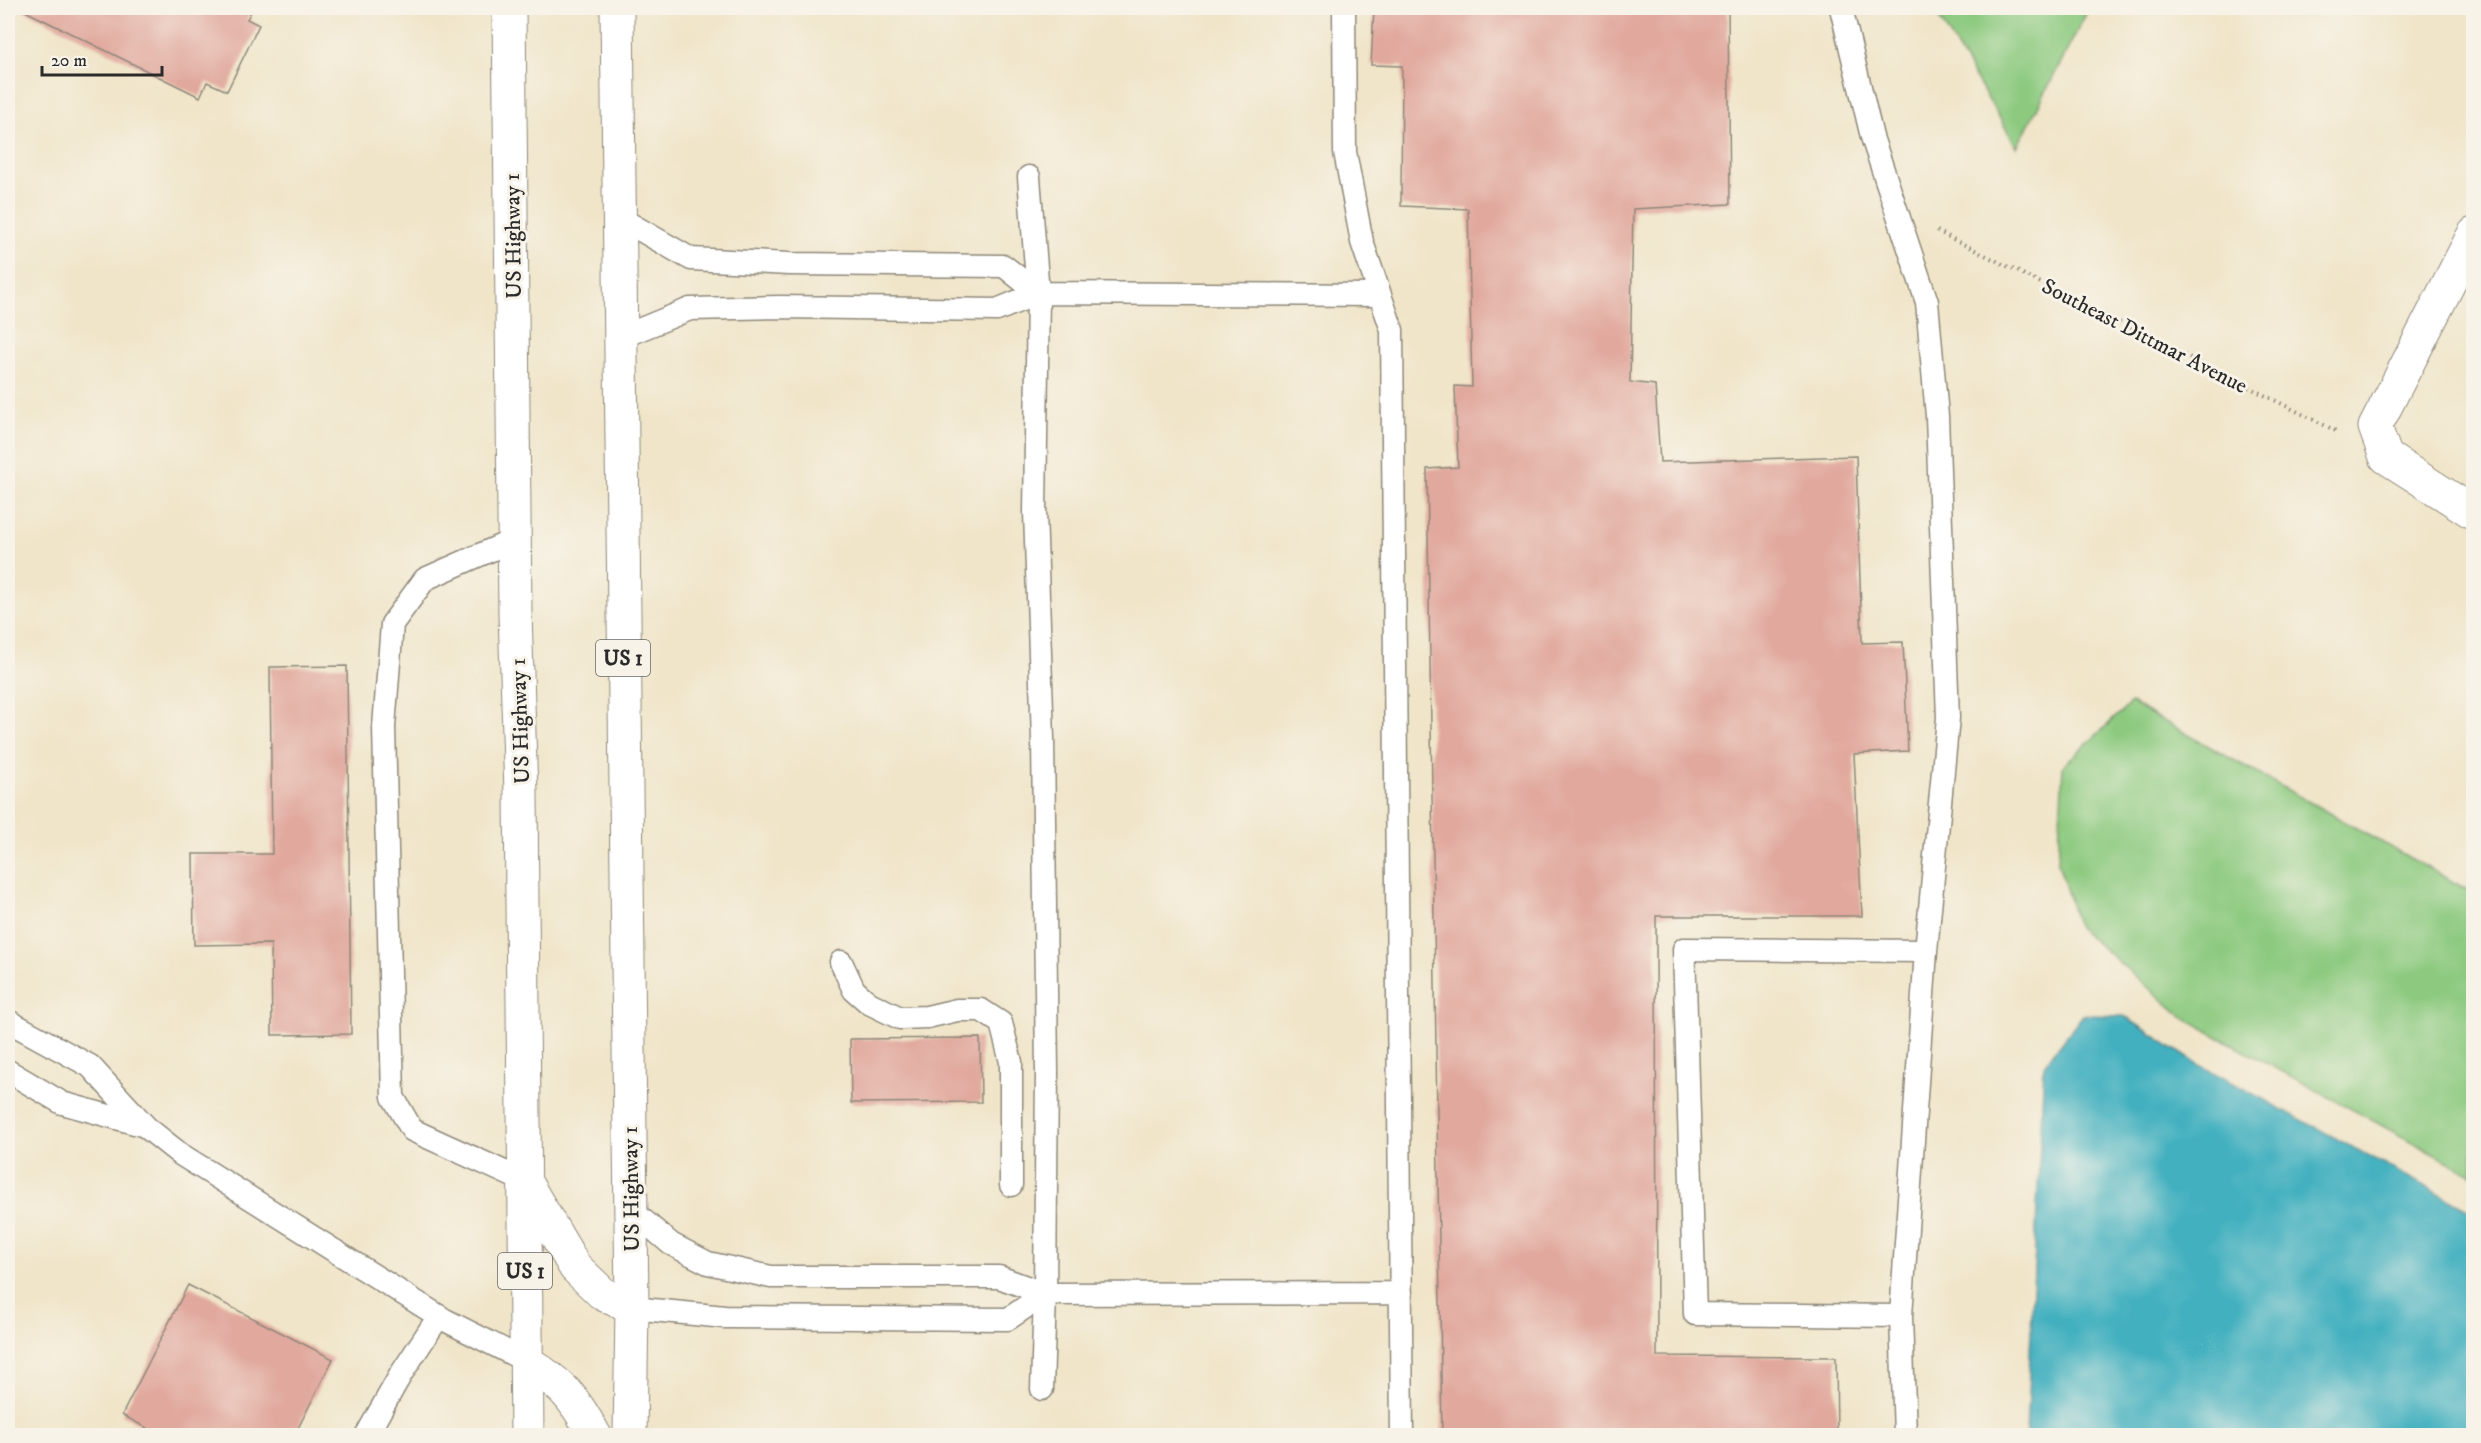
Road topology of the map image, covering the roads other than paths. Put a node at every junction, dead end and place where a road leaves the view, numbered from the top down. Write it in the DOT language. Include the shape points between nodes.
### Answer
graph roads {
  1 [pos="509,8"];
  2 [pos="617,8"];
  3 [pos="1344,8"];
  4 [pos="1840,8"];
  5 [pos="1029,177"];
  6 [pos="618,217"];
  7 [pos="2474,234"];
  8 [pos="1038,293"];
  9 [pos="1380,295"];
  10 [pos="619,338"];
  11 [pos="2474,513"];
  12 [pos="516,539"];
  13 [pos="1926,951"];
  14 [pos="841,962"];
  15 [pos="8,1021"];
  16 [pos="8,1071"];
  17 [pos="146,1126"];
  18 [pos="524,1181"];
  19 [pos="1011,1185"];
  20 [pos="631,1210"];
  21 [pos="1401,1293"];
  22 [pos="1045,1294"];
  23 [pos="632,1308"];
  24 [pos="439,1316"];
  25 [pos="1901,1316"];
  26 [pos="526,1361"];
  27 [pos="1042,1389"];
  28 [pos="366,1436"];
  29 [pos="526,1436"];
  30 [pos="595,1436"];
  31 [pos="630,1436"];
  32 [pos="1402,1436"];
  33 [pos="1905,1436"];
  1 -- 12 [label="main road, US Highway 1 / US 1"];
  2 -- 6 [label="main road, US Highway 1 / US 1"];
  3 -- 9 [label="lane" via="1345,152 1362,242"];
  4 -- 13 [label="lane" via="1872,137 1927,302 1937,416 1948,718"];
  5 -- 8 [label="lane"];
  6 -- 8 [label="lane" via="691,258 789,264 1004,266"];
  6 -- 10 [label="main road, US Highway 1 / US 1"];
  7 -- 11 [label="main road" via="2375,427 2386,457"];
  8 -- 9 [label="lane"];
  8 -- 10 [label="lane" via="997,310 690,309"];
  8 -- 22 [label="lane" via="1035,512 1044,739"];
  9 -- 21 [label="lane" via="1392,330"];
  10 -- 20 [label="main road, US Highway 1 / US 1"];
  12 -- 18 [label="main road, US Highway 1 / US 1"];
  12 -- 18 [label="lane" via="425,579 392,624 384,727 393,1097 412,1130"];
  13 -- 25 [label="lane"];
  13 -- 25 [label="lane" via="1684,949 1695,1314"];
  14 -- 19 [label="lane" via="854,990 869,1003 900,1018 981,1010 1001,1023 1011,1062"];
  15 -- 17 [label="lane" via="90,1066"];
  16 -- 17 [label="lane" via="62,1103"];
  17 -- 24 [label="lane" via="180,1154"];
  18 -- 23 [label="main road" via="575,1267 603,1294"];
  18 -- 26 [label="main road, US Highway 1 / US 1"];
  20 -- 22 [label="lane" via="671,1244 708,1263 771,1277 999,1277"];
  20 -- 23 [label="main road, US Highway 1 / US 1"];
  21 -- 22 [label="lane"];
  21 -- 32 [label="lane"];
  22 -- 23 [label="lane" via="1008,1319 725,1317"];
  22 -- 27 [label="lane"];
  23 -- 31 [label="main road, US Highway 1 / US 1"];
  24 -- 26 [label="lane"];
  24 -- 28 [label="lane" via="400,1374"];
  25 -- 33 [label="lane"];
  26 -- 29 [label="main road, US Highway 1 / US 1"];
  26 -- 30 [label="main road" via="557,1382 577,1404"];
}
